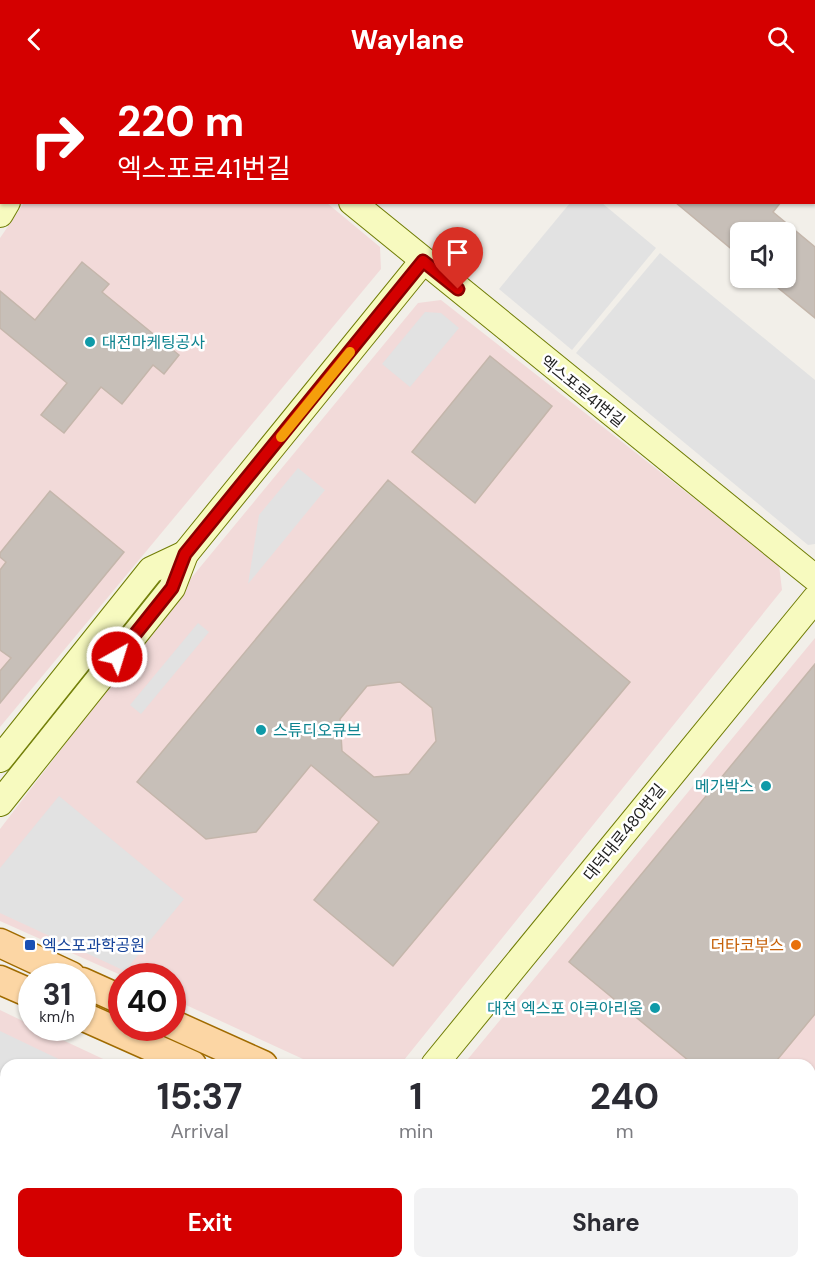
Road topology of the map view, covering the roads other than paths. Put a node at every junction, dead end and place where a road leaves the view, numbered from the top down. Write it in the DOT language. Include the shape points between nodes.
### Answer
graph roads {
  1 [pos="354,204"];
  2 [pos="423,261"];
  3 [pos="815,578"];
  4 [pos="815,599"];
  5 [pos="10,769"];
  6 [pos="0,803"];
  7 [pos="0,943"];
  8 [pos="43,963"];
  9 [pos="0,980"];
  10 [pos="18,988"];
  11 [pos="96,1022"];
  12 [pos="186,1030"];
  13 [pos="179,1059"];
  14 [pos="250,1059"];
  15 [pos="439,1059"];
  1 -- 2 [label="street, 엑스포로41번길"];
  2 -- 3 [label="street, 엑스포로41번길"];
  2 -- 5 [label="street"];
  4 -- 15 [label="street, 대덕대로480번길"];
  5 -- 6 [label="street"];
  7 -- 8 [label="main road"];
  9 -- 10 [label="main road"];
  11 -- 13 [label="main road"];
  12 -- 14 [label="main road"];
}
